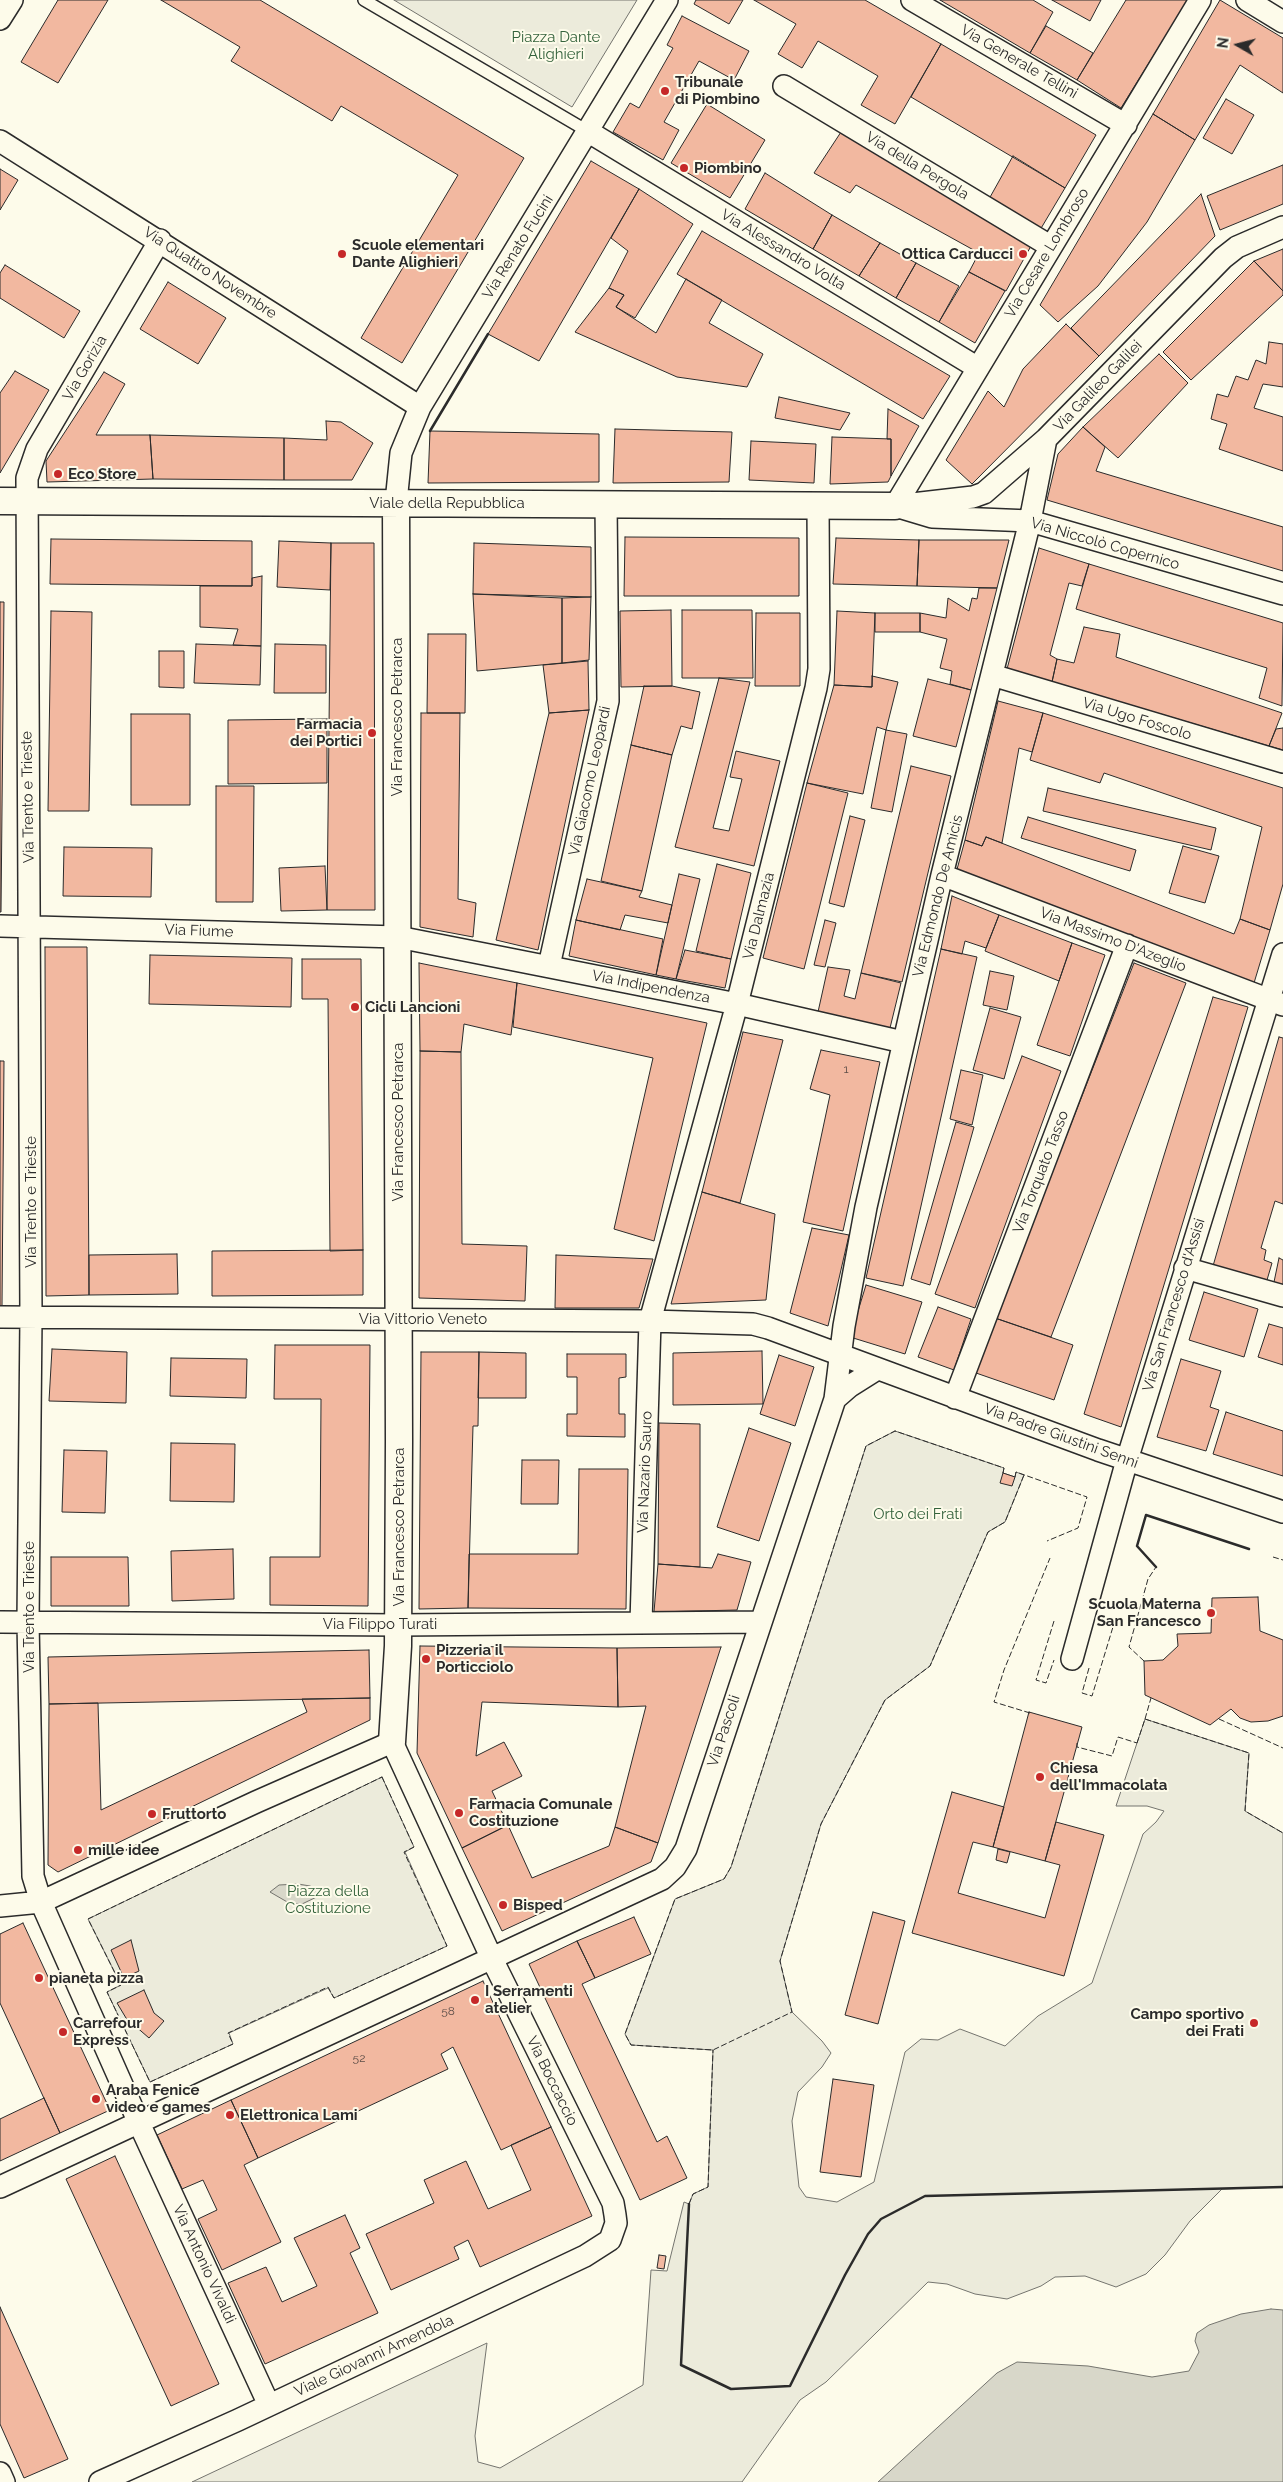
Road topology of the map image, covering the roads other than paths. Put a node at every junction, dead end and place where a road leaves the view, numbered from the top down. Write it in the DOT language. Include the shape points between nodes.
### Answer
graph roads {
  1 [pos="12,0"];
  2 [pos="364,0"];
  3 [pos="667,0"];
  4 [pos="912,0"];
  5 [pos="1200,0"];
  6 [pos="1247,0"];
  7 [pos="0,19"];
  8 [pos="1283,22"];
  9 [pos="784,86"];
  10 [pos="1126,125"];
  11 [pos="589,132"];
  12 [pos="0,141"];
  13 [pos="1283,227"];
  14 [pos="160,240"];
  15 [pos="1050,246"];
  16 [pos="978,368"];
  17 [pos="420,407"];
  18 [pos="1046,439"];
  19 [pos="0,501"];
  20 [pos="26,502"];
  21 [pos="396,502"];
  22 [pos="606,503"];
  23 [pos="818,505"];
  24 [pos="895,506"];
  25 [pos="1030,521"];
  26 [pos="1283,594"];
  27 [pos="992,675"];
  28 [pos="1283,762"];
  29 [pos="942,875"];
  30 [pos="0,926"];
  31 [pos="29,926"];
  32 [pos="398,937"];
  33 [pos="1128,945"];
  34 [pos="1283,954"];
  35 [pos="549,966"];
  36 [pos="1276,1002"];
  37 [pos="737,1004"];
  38 [pos="903,1042"];
  39 [pos="1185,1268"];
  40 [pos="1283,1296"];
  41 [pos="0,1317"];
  42 [pos="31,1317"];
  43 [pos="398,1319"];
  44 [pos="650,1321"];
  45 [pos="840,1355"];
  46 [pos="877,1369"];
  47 [pos="955,1398"];
  48 [pos="835,1399"];
  49 [pos="1127,1460"];
  50 [pos="1283,1512"];
  51 [pos="0,1622"];
  52 [pos="28,1622"];
  53 [pos="759,1622"];
  54 [pos="640,1623"];
  55 [pos="398,1625"];
  56 [pos="1072,1659"];
  57 [pos="392,1742"];
  58 [pos="41,1902"];
  59 [pos="0,1906"];
  60 [pos="492,1959"];
  61 [pos="139,2123"];
  62 [pos="0,2187"];
  63 [pos="613,2203"];
  64 [pos="269,2405"];
  65 [pos="0,2473"];
  66 [pos="4,2482"];
  67 [pos="100,2482"];
  1 -- 7 [label="street"];
  2 -- 11 [label="lane"];
  3 -- 11 [label="street, Via Renato Fucini"];
  4 -- 10 [label="street, Via Generale Tellini"];
  5 -- 10 [label="street, Via Cesare Lombroso"];
  6 -- 8 [label="street"];
  9 -- 15 [label="street, Via della Pergola"];
  10 -- 15 [label="street, Via Cesare Lombroso"];
  11 -- 16 [label="street, Via Alessandro Volta"];
  11 -- 17 [label="street, Via Renato Fucini"];
  12 -- 14 [label="street, Via Quattro Novembre"];
  13 -- 18 [label="street, Via Galileo Galilei" via="1237,247 1223,258"];
  14 -- 17 [label="street, Via Quattro Novembre"];
  14 -- 20 [label="street, Via Gorizia" via="37,449 27,478"];
  15 -- 16 [label="street, Via Cesare Lombroso"];
  16 -- 24 [label="street, Via Cesare Lombroso"];
  17 -- 21 [label="street, Via Renato Fucini" via="401,453"];
  18 -- 24 [label="street, Via Galileo Galilei" via="984,494"];
  18 -- 25 [label="street, Via Edmondo De Amicis"];
  19 -- 20 [label="street, Viale della Repubblica"];
  20 -- 21 [label="street, Viale della Repubblica"];
  20 -- 31 [label="street, Via Trento e Trieste"];
  21 -- 22 [label="street, Viale della Repubblica"];
  21 -- 32 [label="street, Via Francesco Petrarca"];
  22 -- 23 [label="street, Viale della Repubblica"];
  22 -- 35 [label="street, Via Giacomo Leopardi" via="608,701"];
  23 -- 24 [label="street, Viale della Repubblica"];
  23 -- 37 [label="street, Via Dalmazia" via="819,669 816,688"];
  24 -- 25 [label="street, Via Niccolò Copernico" via="932,517"];
  25 -- 26 [label="street, Via Niccolò Copernico"];
  25 -- 27 [label="street, Via Edmondo De Amicis"];
  27 -- 28 [label="street, Via Ugo Foscolo"];
  27 -- 29 [label="street, Via Edmondo De Amicis"];
  29 -- 33 [label="street, Via Massimo D'Azeglio"];
  29 -- 38 [label="street, Via Edmondo De Amicis"];
  30 -- 31 [label="street, Via Fiume"];
  31 -- 32 [label="street, Via Fiume"];
  31 -- 42 [label="street, Via Trento e Trieste"];
  32 -- 35 [label="street, Via Indipendenza"];
  32 -- 43 [label="street, Via Francesco Petrarca"];
  33 -- 36 [label="street, Via Massimo D'Azeglio"];
  33 -- 47 [label="street, Via Torquato Tasso"];
  34 -- 36 [label="street, Via San Francesco d'Assisi"];
  35 -- 37 [label="street, Via Indipendenza"];
  36 -- 39 [label="street, Via San Francesco d'Assisi"];
  37 -- 38 [label="street, Via Indipendenza"];
  37 -- 44 [label="street, Via Dalmazia"];
  38 -- 45 [label="street, Via Edmondo De Amicis" via="866,1207"];
  39 -- 40 [label="street"];
  39 -- 49 [label="street, Via San Francesco d'Assisi"];
  41 -- 42 [label="street, Via Vittorio Veneto"];
  42 -- 43 [label="street, Via Vittorio Veneto"];
  42 -- 52 [label="street, Via Trento e Trieste"];
  43 -- 44 [label="street, Via Vittorio Veneto"];
  43 -- 55 [label="street, Via Francesco Petrarca"];
  44 -- 45 [label="street, Via Vittorio Veneto" via="753,1324"];
  44 -- 54 [label="street, Via Nazario Sauro"];
  45 -- 46 [label="street, Via Padre Giustini Senni"];
  45 -- 48 [label="street, Via Pascoli"];
  46 -- 47 [label="street, Via Padre Giustini Senni"];
  46 -- 48 [label="street"];
  47 -- 49 [label="street, Via Padre Giustini Senni"];
  48 -- 53 [label="street, Via Pascoli"];
  49 -- 50 [label="street, Via Padre Giustini Senni"];
  49 -- 56 [label="street, Via San Francesco d'Assisi"];
  51 -- 52 [label="street, Via Filippo Turati"];
  52 -- 55 [label="street, Via Filippo Turati"];
  52 -- 58 [label="street, Via Trento e Trieste" via="33,1876"];
  53 -- 54 [label="street, Via Filippo Turati"];
  53 -- 60 [label="street, Via Pascoli" via="686,1849 675,1867 662,1879"];
  54 -- 55 [label="street, Via Filippo Turati"];
  55 -- 57 [label="street, Via Francesco Petrarca"];
  57 -- 58 [label="street"];
  57 -- 60 [label="street"];
  58 -- 59 [label="street"];
  58 -- 61 [label="street"];
  60 -- 61 [label="street"];
  60 -- 63 [label="street, Via Boccaccio"];
  61 -- 62 [label="street"];
  61 -- 64 [label="street, Via Antonio Vivaldi"];
  63 -- 64 [label="street, Viale Giovanni Amendola" via="616,2223 610,2240 594,2251"];
  64 -- 67 [label="street, Viale Giovanni Amendola"];
  65 -- 66 [label="street"];
}
